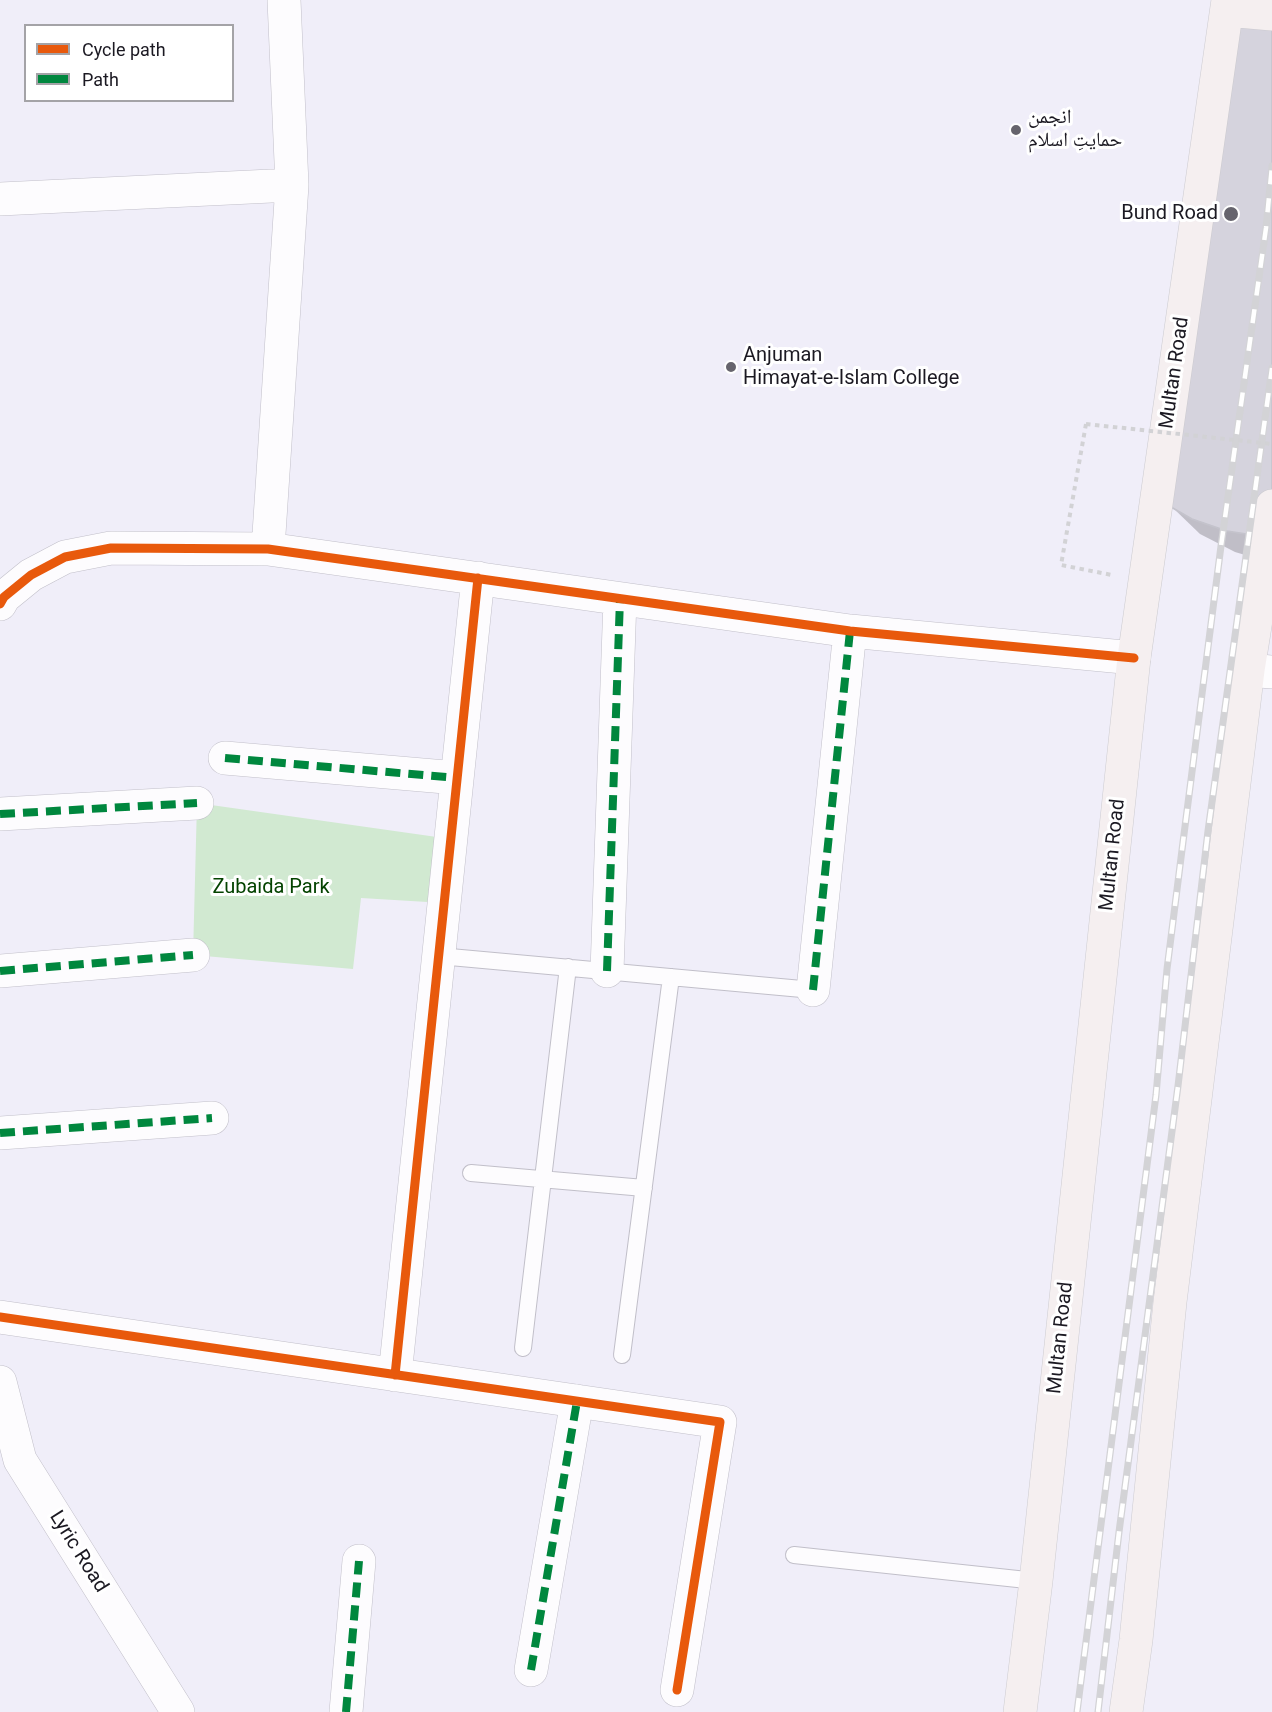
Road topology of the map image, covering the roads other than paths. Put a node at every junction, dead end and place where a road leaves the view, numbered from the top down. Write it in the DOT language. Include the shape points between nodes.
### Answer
graph roads {
  1 [pos="284,0"];
  2 [pos="1228,5"];
  3 [pos="1272,14"];
  4 [pos="292,185"];
  5 [pos="0,200"];
  6 [pos="1272,506"];
  7 [pos="268,549"];
  8 [pos="478,578"];
  9 [pos="620,599"];
  10 [pos="0,604"];
  11 [pos="850,630"];
  12 [pos="1134,658"];
  13 [pos="1260,671"];
  14 [pos="225,758"];
  15 [pos="457,778"];
  16 [pos="197,803"];
  17 [pos="0,814"];
  18 [pos="193,955"];
  19 [pos="439,956"];
  20 [pos="568,967"];
  21 [pos="0,971"];
  22 [pos="607,971"];
  23 [pos="670,977"];
  24 [pos="813,990"];
  25 [pos="212,1118"];
  26 [pos="0,1133"];
  27 [pos="471,1173"];
  28 [pos="543,1179"];
  29 [pos="644,1188"];
  30 [pos="0,1317"];
  31 [pos="524,1348"];
  32 [pos="622,1355"];
  33 [pos="395,1375"];
  34 [pos="0,1382"];
  35 [pos="577,1401"];
  36 [pos="10,1459"];
  37 [pos="794,1555"];
  38 [pos="359,1561"];
  39 [pos="1036,1581"];
  40 [pos="531,1670"];
  41 [pos="677,1690"];
  42 [pos="178,1712"];
  43 [pos="346,1712"];
  44 [pos="1020,1712"];
  45 [pos="1126,1712"];
  1 -- 4 [label="street"];
  2 -- 3 [label="main road"];
  2 -- 12 [label="main road, Multan Road"];
  4 -- 5 [label="street"];
  4 -- 7 [label="street"];
  6 -- 13 [label="main road" via="1264,569"];
  7 -- 8 [label="street"];
  7 -- 10 [label="street" via="111,548 65,557 31,575"];
  8 -- 9 [label="street"];
  8 -- 15 [label="street"];
  9 -- 11 [label="street"];
  9 -- 22 [label="street"];
  11 -- 12 [label="street"];
  11 -- 24 [label="street"];
  12 -- 39 [label="main road, Multan Road"];
  13 -- 45 [label="main road" via="1173,1279"];
  14 -- 15 [label="street"];
  15 -- 19 [label="street"];
  16 -- 17 [label="street"];
  18 -- 21 [label="street"];
  19 -- 20 [label="lane"];
  19 -- 33 [label="street"];
  20 -- 22 [label="lane"];
  20 -- 28 [label="lane"];
  22 -- 23 [label="lane"];
  23 -- 24 [label="lane"];
  23 -- 29 [label="lane"];
  25 -- 26 [label="street"];
  27 -- 28 [label="lane"];
  28 -- 29 [label="lane"];
  28 -- 31 [label="lane"];
  29 -- 32 [label="lane"];
  30 -- 33 [label="street"];
  33 -- 35 [label="street"];
  34 -- 36 [label="street, Lyric Road"];
  35 -- 40 [label="street"];
  35 -- 41 [label="street" via="720,1422"];
  36 -- 42 [label="street, Lyric Road"];
  37 -- 39 [label="lane"];
  38 -- 43 [label="street"];
  39 -- 44 [label="main road, Multan Road"];
}
